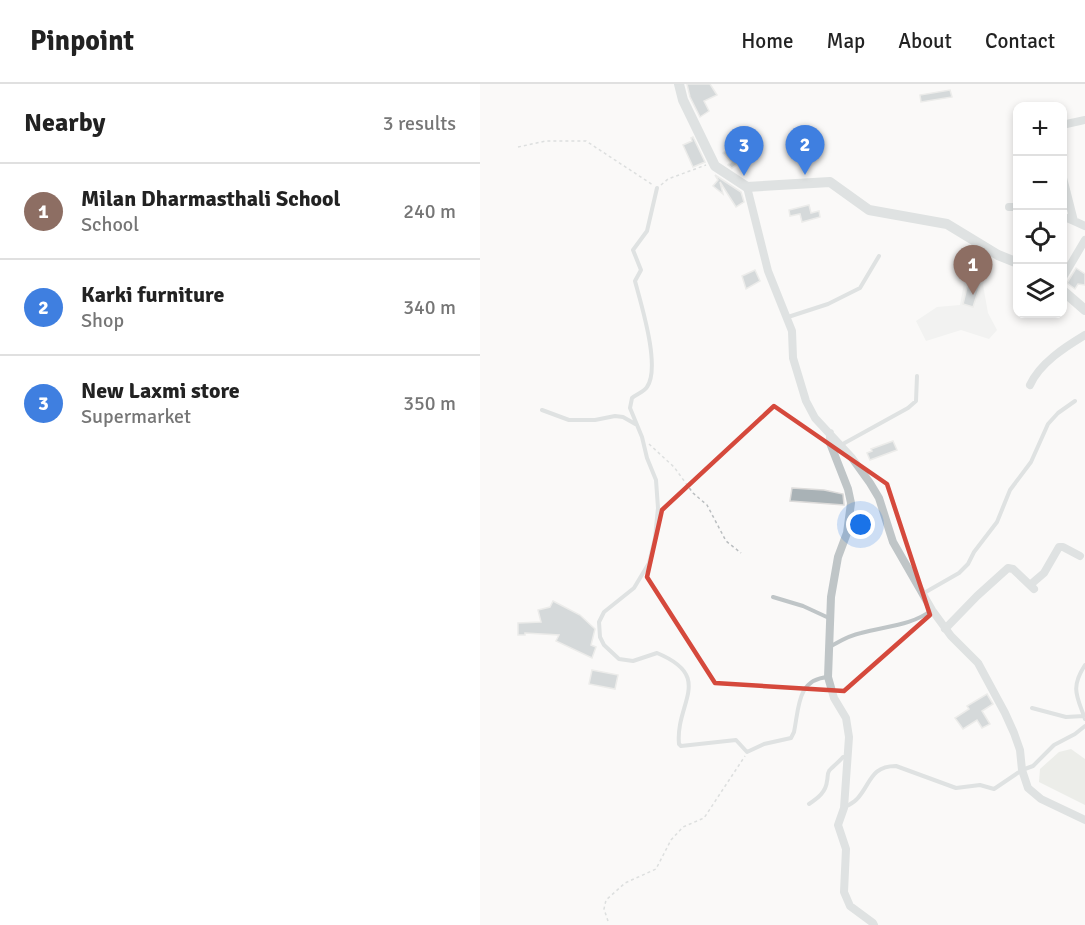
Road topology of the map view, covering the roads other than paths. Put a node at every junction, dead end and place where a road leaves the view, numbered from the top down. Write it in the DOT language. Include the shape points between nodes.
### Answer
graph roads {
  1 [pos="679,84"];
  2 [pos="1085,120"];
  3 [pos="1067,124"];
  4 [pos="747,187"];
  5 [pos="657,188"];
  6 [pos="1067,194"];
  7 [pos="1067,218"];
  8 [pos="1074,221"];
  9 [pos="1085,226"];
  10 [pos="1085,240"];
  11 [pos="879,256"];
  12 [pos="1013,261"];
  13 [pos="1067,271"];
  14 [pos="1067,294"];
  15 [pos="1085,310"];
  16 [pos="787,318"];
  17 [pos="1085,335"];
  18 [pos="918,376"];
  19 [pos="1030,385"];
  20 [pos="1075,401"];
  21 [pos="542,410"];
  22 [pos="638,425"];
  23 [pos="830,433"];
  24 [pos="841,445"];
  25 [pos="1080,556"];
  26 [pos="924,593"];
  27 [pos="773,597"];
  28 [pos="932,610"];
  29 [pos="830,618"];
  30 [pos="945,629"];
  31 [pos="830,646"];
  32 [pos="1085,665"];
  33 [pos="828,677"];
  34 [pos="1032,708"];
  35 [pos="1085,717"];
  36 [pos="1085,726"];
  37 [pos="848,757"];
  38 [pos="1022,770"];
  39 [pos="809,804"];
  40 [pos="844,808"];
  41 [pos="1085,820"];
  42 [pos="874,925"];
  1 -- 4 [label="street" via="715,166"];
  2 -- 3 [label="street"];
  4 -- 12 [label="street" via="830,182 869,210 947,224"];
  4 -- 16 [label="street" via="768,271"];
  5 -- 22 [label="lane" via="646,231 633,250 641,270 635,281 651,359 648,386 632,398 630,408"];
  6 -- 8 [label="street"];
  7 -- 8 [label="street"];
  8 -- 9 [label="street"];
  10 -- 13 [label="street"];
  11 -- 16 [label="lane" via="860,288"];
  14 -- 15 [label="street"];
  16 -- 23 [label="street" via="793,358 806,401"];
  17 -- 19 [label="street" via="1061,349"];
  18 -- 24 [label="lane" via="916,400 908,408"];
  20 -- 26 [label="lane" via="1048,424 1032,462 1010,490 997,522 968,564"];
  21 -- 22 [label="lane" via="570,420 623,417"];
  22 -- 33 [label="lane" via="656,480 654,538 649,563 634,588 604,612 599,622 604,645 619,659 633,662 657,654 674,662 686,675 690,690 678,733 681,746 736,740 747,752 791,738 803,690 813,680"];
  23 -- 24 [label="street"];
  23 -- 29 [label="street" via="851,503 838,557"];
  24 -- 26 [label="street" via="879,498 893,542"];
  25 -- 30 [label="street" via="1059,547 1032,587 1013,568 1008,568"];
  26 -- 28 [label="street"];
  27 -- 29 [label="lane"];
  28 -- 30 [label="street"];
  28 -- 31 [label="lane" via="916,619 859,633"];
  29 -- 31 [label="street"];
  30 -- 38 [label="street" via="975,658 991,685 1020,750"];
  31 -- 33 [label="street"];
  32 -- 35 [label="lane" via="1076,685"];
  33 -- 37 [label="street" via="846,718"];
  34 -- 35 [label="lane" via="1066,717"];
  36 -- 38 [label="lane" via="1054,745 1033,766"];
  37 -- 39 [label="lane" via="830,769 819,798"];
  37 -- 40 [label="street"];
  38 -- 40 [label="lane" via="994,789 980,785 956,788 888,766 872,776 858,798"];
  38 -- 41 [label="street" via="1034,795"];
  40 -- 42 [label="street" via="838,825 846,849 844,891 850,906"];
}
